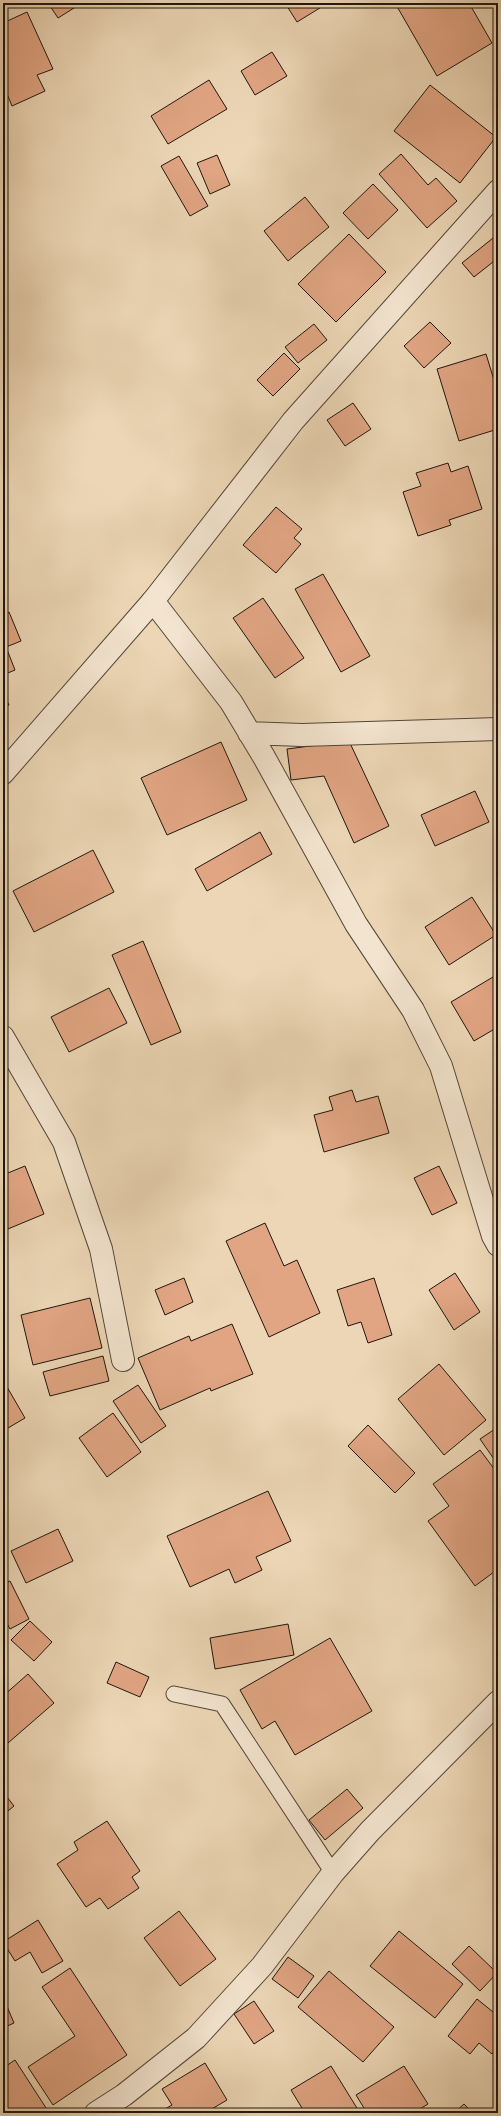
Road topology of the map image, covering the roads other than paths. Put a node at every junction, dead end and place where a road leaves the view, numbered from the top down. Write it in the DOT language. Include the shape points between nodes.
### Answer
graph roads {
  1 [pos="498,191"];
  2 [pos="153,601"];
  3 [pos="498,729"];
  4 [pos="249,733"];
  5 [pos="3,773"];
  6 [pos="3,1037"];
  7 [pos="498,1245"];
  8 [pos="123,1360"];
  9 [pos="174,1694"];
  10 [pos="498,1702"];
  11 [pos="333,1874"];
  12 [pos="96,2113"];
  1 -- 2 [label="street" via="293,421"];
  2 -- 4 [label="street" via="230,702"];
  2 -- 5 [label="street"];
  3 -- 4 [label="street" via="302,735"];
  4 -- 7 [label="street" via="356,924 413,1010 441,1066 493,1236"];
  6 -- 8 [label="street" via="64,1142 101,1249"];
  9 -- 11 [label="lane" via="222,1704"];
  10 -- 11 [label="street" via="370,1831"];
  11 -- 12 [label="street" via="262,1966 196,2038 124,2095"];
}
